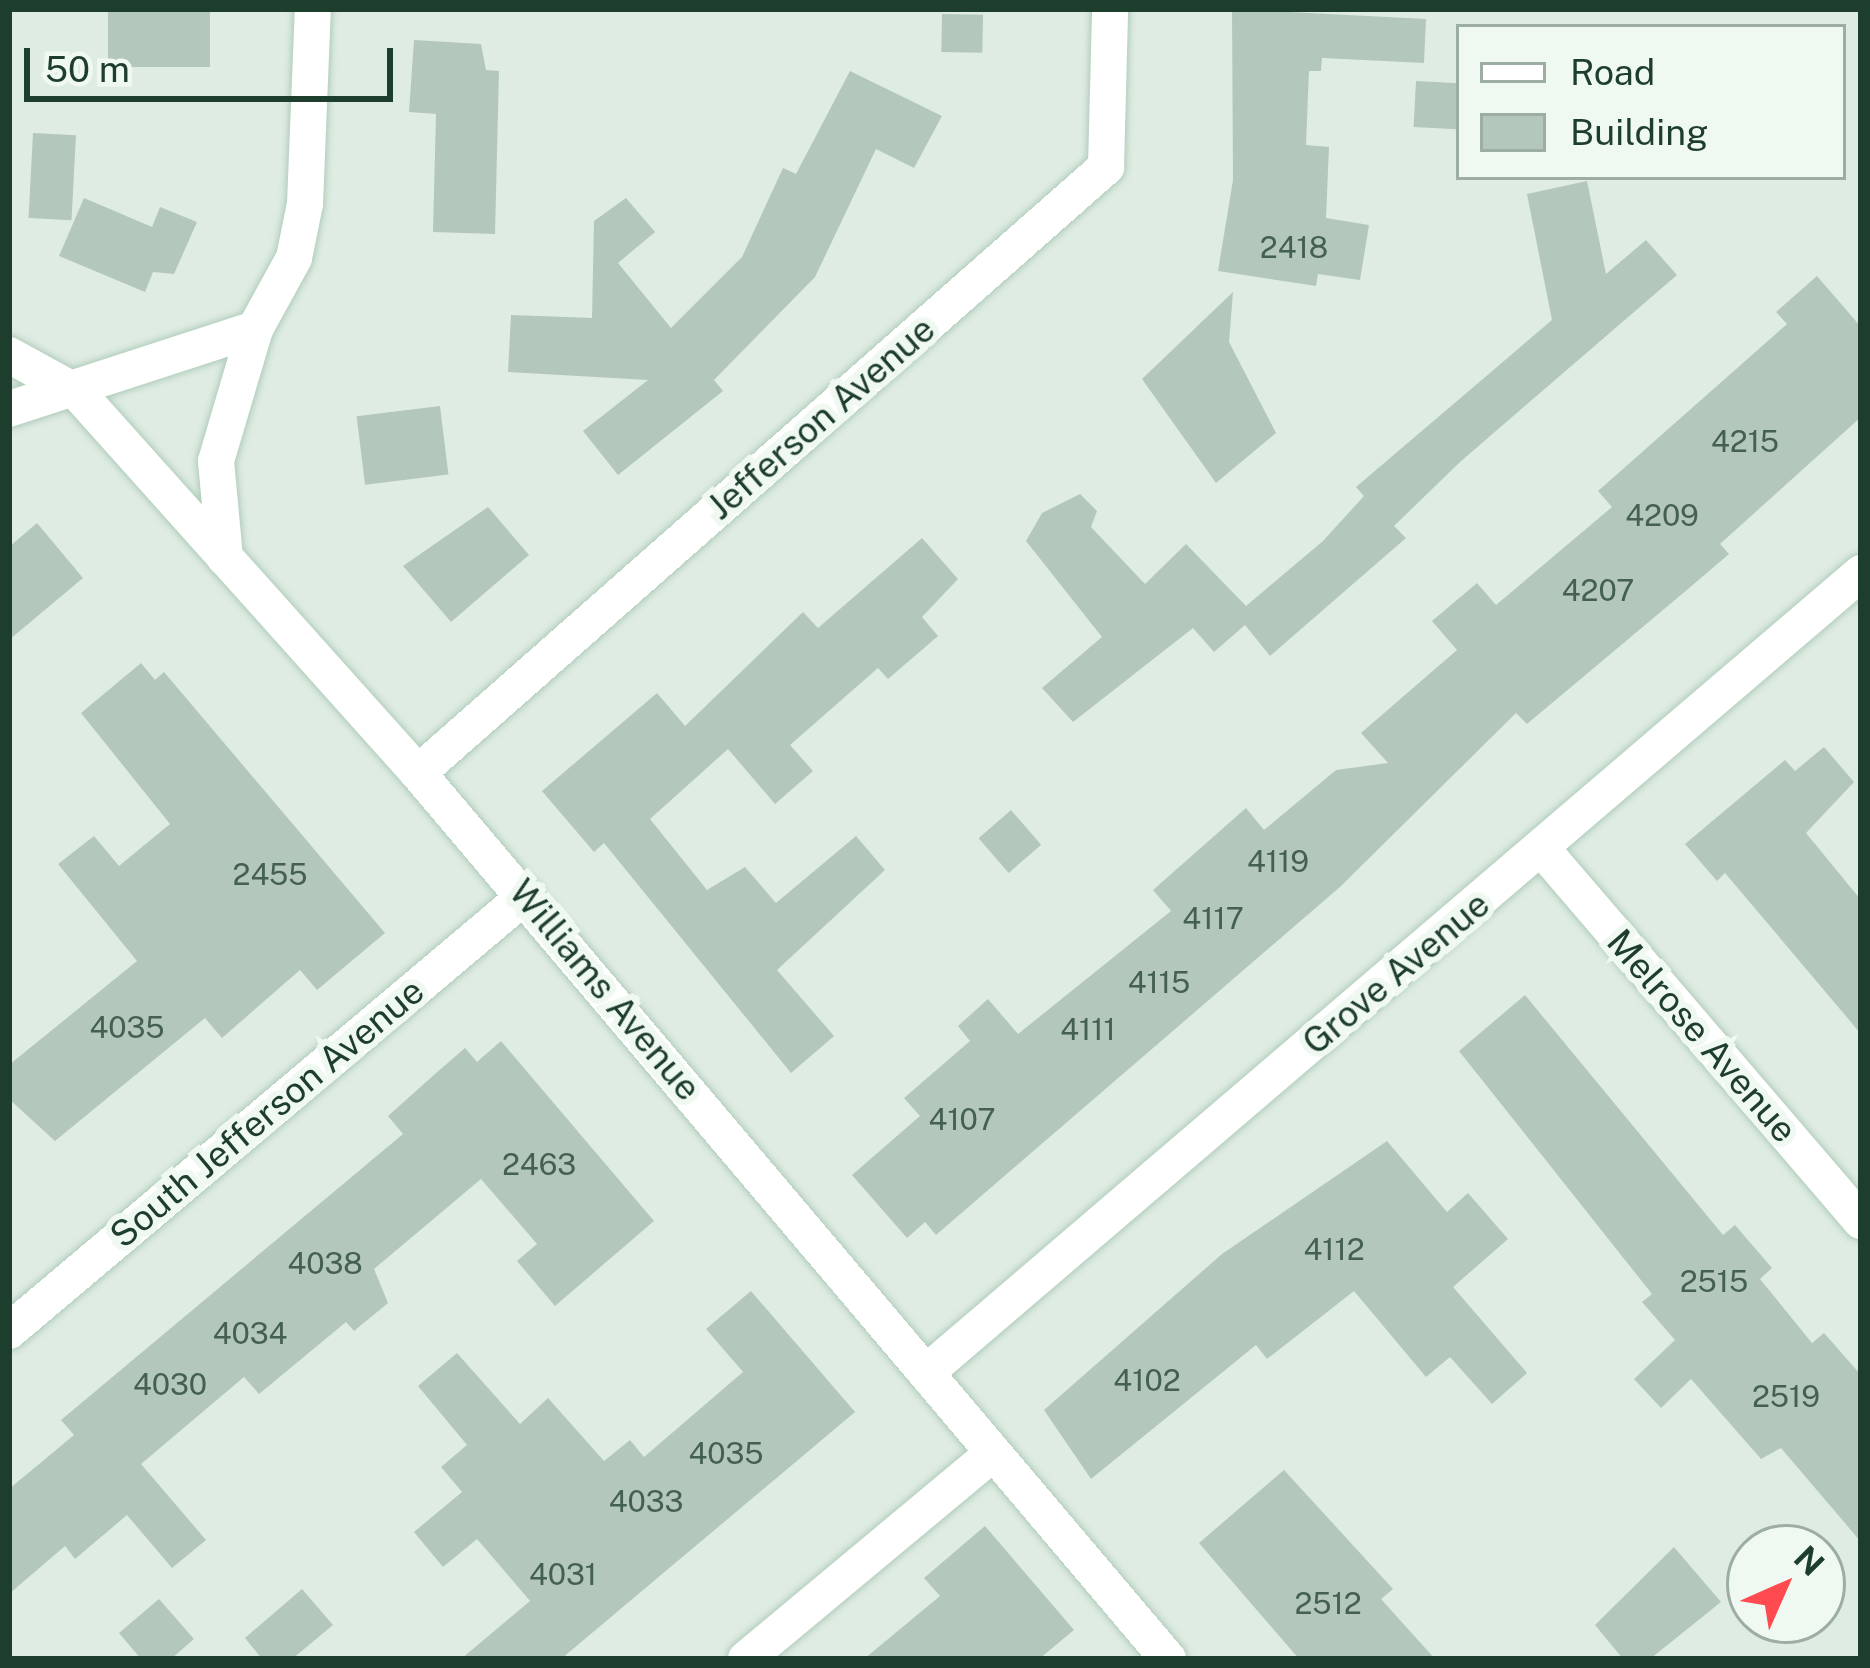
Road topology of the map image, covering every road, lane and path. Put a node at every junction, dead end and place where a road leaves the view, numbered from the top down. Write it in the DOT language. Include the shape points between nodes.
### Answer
graph roads {
  1 [pos="313,9"];
  2 [pos="1110,9"];
  3 [pos="255,329"];
  4 [pos="9,355"];
  5 [pos="78,393"];
  6 [pos="9,410"];
  7 [pos="225,559"];
  8 [pos="1861,573"];
  9 [pos="418,773"];
  10 [pos="1543,850"];
  11 [pos="525,896"];
  12 [pos="1861,1221"];
  13 [pos="9,1330"];
  14 [pos="928,1371"];
  15 [pos="992,1454"];
  16 [pos="746,1659"];
  17 [pos="1168,1659"];
  1 -- 3 [label="street" via="305,204 294,258"];
  2 -- 9 [label="street, Jefferson Avenue" via="1106,167"];
  3 -- 5 [label="street"];
  3 -- 7 [label="street" via="216,461"];
  4 -- 5 [label="street, Williams Avenue"];
  5 -- 6 [label="street"];
  5 -- 7 [label="street, Williams Avenue"];
  7 -- 9 [label="street, Williams Avenue"];
  8 -- 10 [label="street, Grove Avenue"];
  9 -- 11 [label="street, Williams Avenue"];
  10 -- 12 [label="street, Melrose Avenue"];
  10 -- 14 [label="street, Grove Avenue"];
  11 -- 13 [label="street, South Jefferson Avenue"];
  11 -- 14 [label="street, Williams Avenue"];
  14 -- 15 [label="street, Williams Avenue"];
  15 -- 16 [label="street"];
  15 -- 17 [label="street, Williams Avenue"];
}
